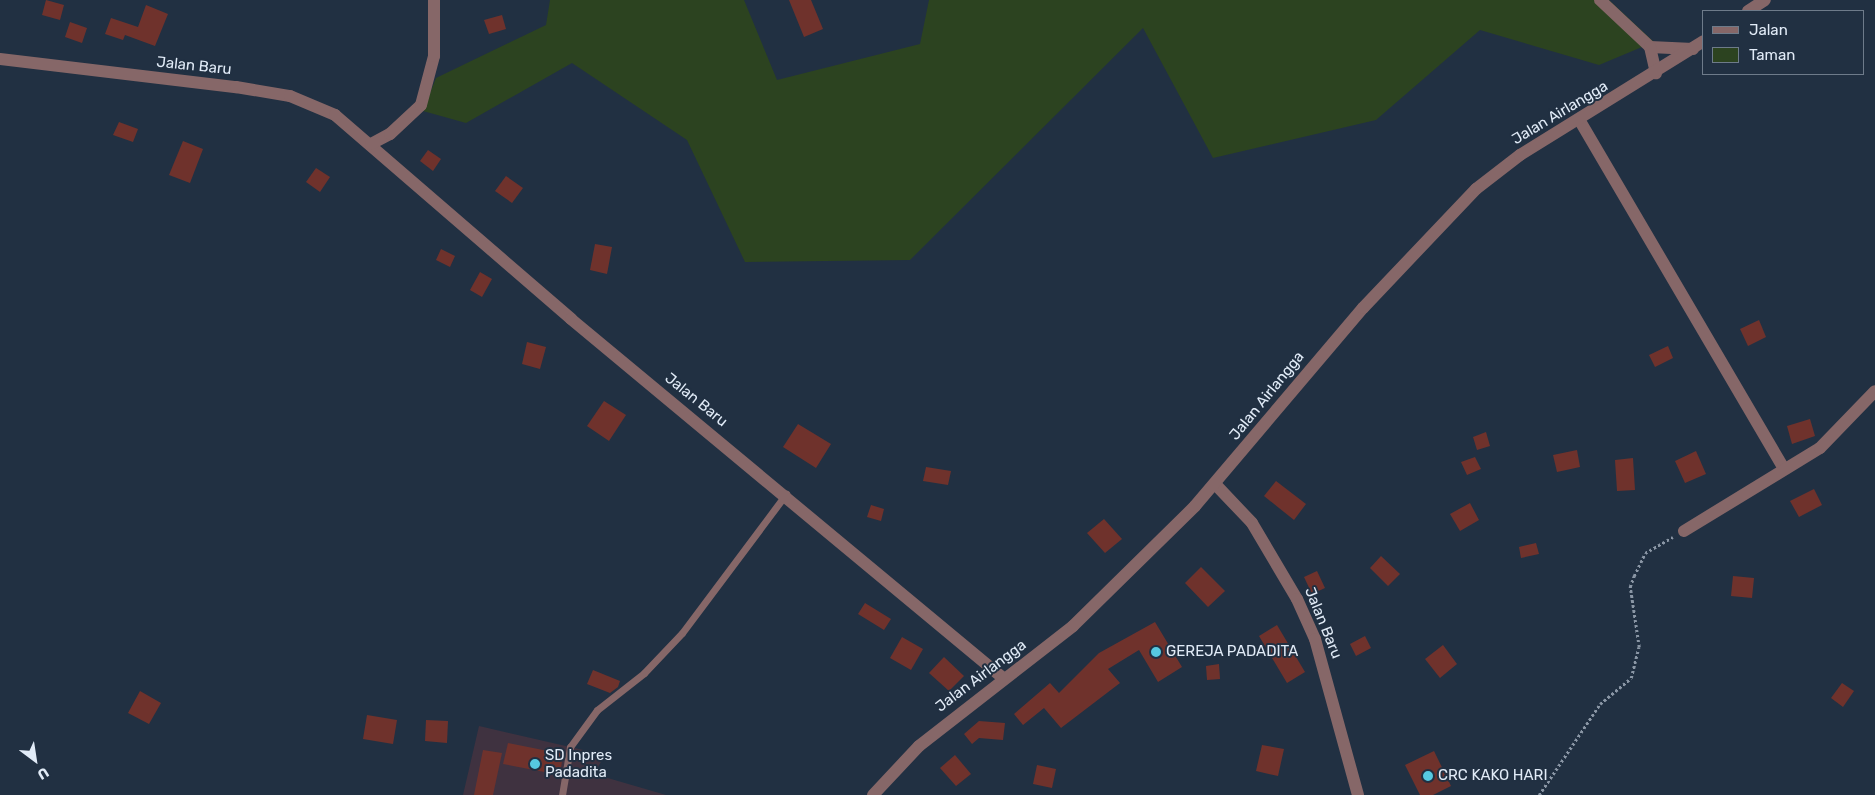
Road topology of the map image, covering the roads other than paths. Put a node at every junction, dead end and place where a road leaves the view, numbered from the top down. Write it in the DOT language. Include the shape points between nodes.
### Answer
graph roads {
  1 [pos="434,0"];
  2 [pos="1600,0"];
  3 [pos="1765,0"];
  4 [pos="1750,10"];
  5 [pos="1702,43"];
  6 [pos="1650,47"];
  7 [pos="1692,49"];
  8 [pos="0,59"];
  9 [pos="1656,73"];
  10 [pos="1580,121"];
  11 [pos="371,144"];
  12 [pos="1875,391"];
  13 [pos="1784,469"];
  14 [pos="1216,485"];
  15 [pos="786,493"];
  16 [pos="1684,531"];
  17 [pos="1003,678"];
  18 [pos="562,795"];
  19 [pos="873,795"];
  20 [pos="1358,795"];
  1 -- 11 [label="street" via="434,56 421,105 390,134"];
  2 -- 6 [label="street"];
  3 -- 4 [label="street"];
  5 -- 7 [label="street, Jalan Airlangga"];
  6 -- 7 [label="street"];
  6 -- 9 [label="street"];
  7 -- 9 [label="street, Jalan Airlangga"];
  8 -- 11 [label="street, Jalan Baru" via="290,96 335,115"];
  9 -- 10 [label="street, Jalan Airlangga"];
  10 -- 13 [label="street"];
  10 -- 14 [label="street, Jalan Airlangga" via="1520,155 1476,188 1338,336"];
  11 -- 15 [label="street, Jalan Baru" via="571,319"];
  12 -- 13 [label="street" via="1835,435"];
  13 -- 16 [label="street"];
  14 -- 17 [label="street, Jalan Airlangga" via="1087,612"];
  14 -- 20 [label="street, Jalan Baru" via="1252,522 1298,599 1315,639"];
  15 -- 17 [label="street, Jalan Baru"];
  15 -- 18 [label="lane" via="682,633 644,673 597,710 570,747"];
  17 -- 19 [label="street, Jalan Airlangga" via="918,746"];
}
